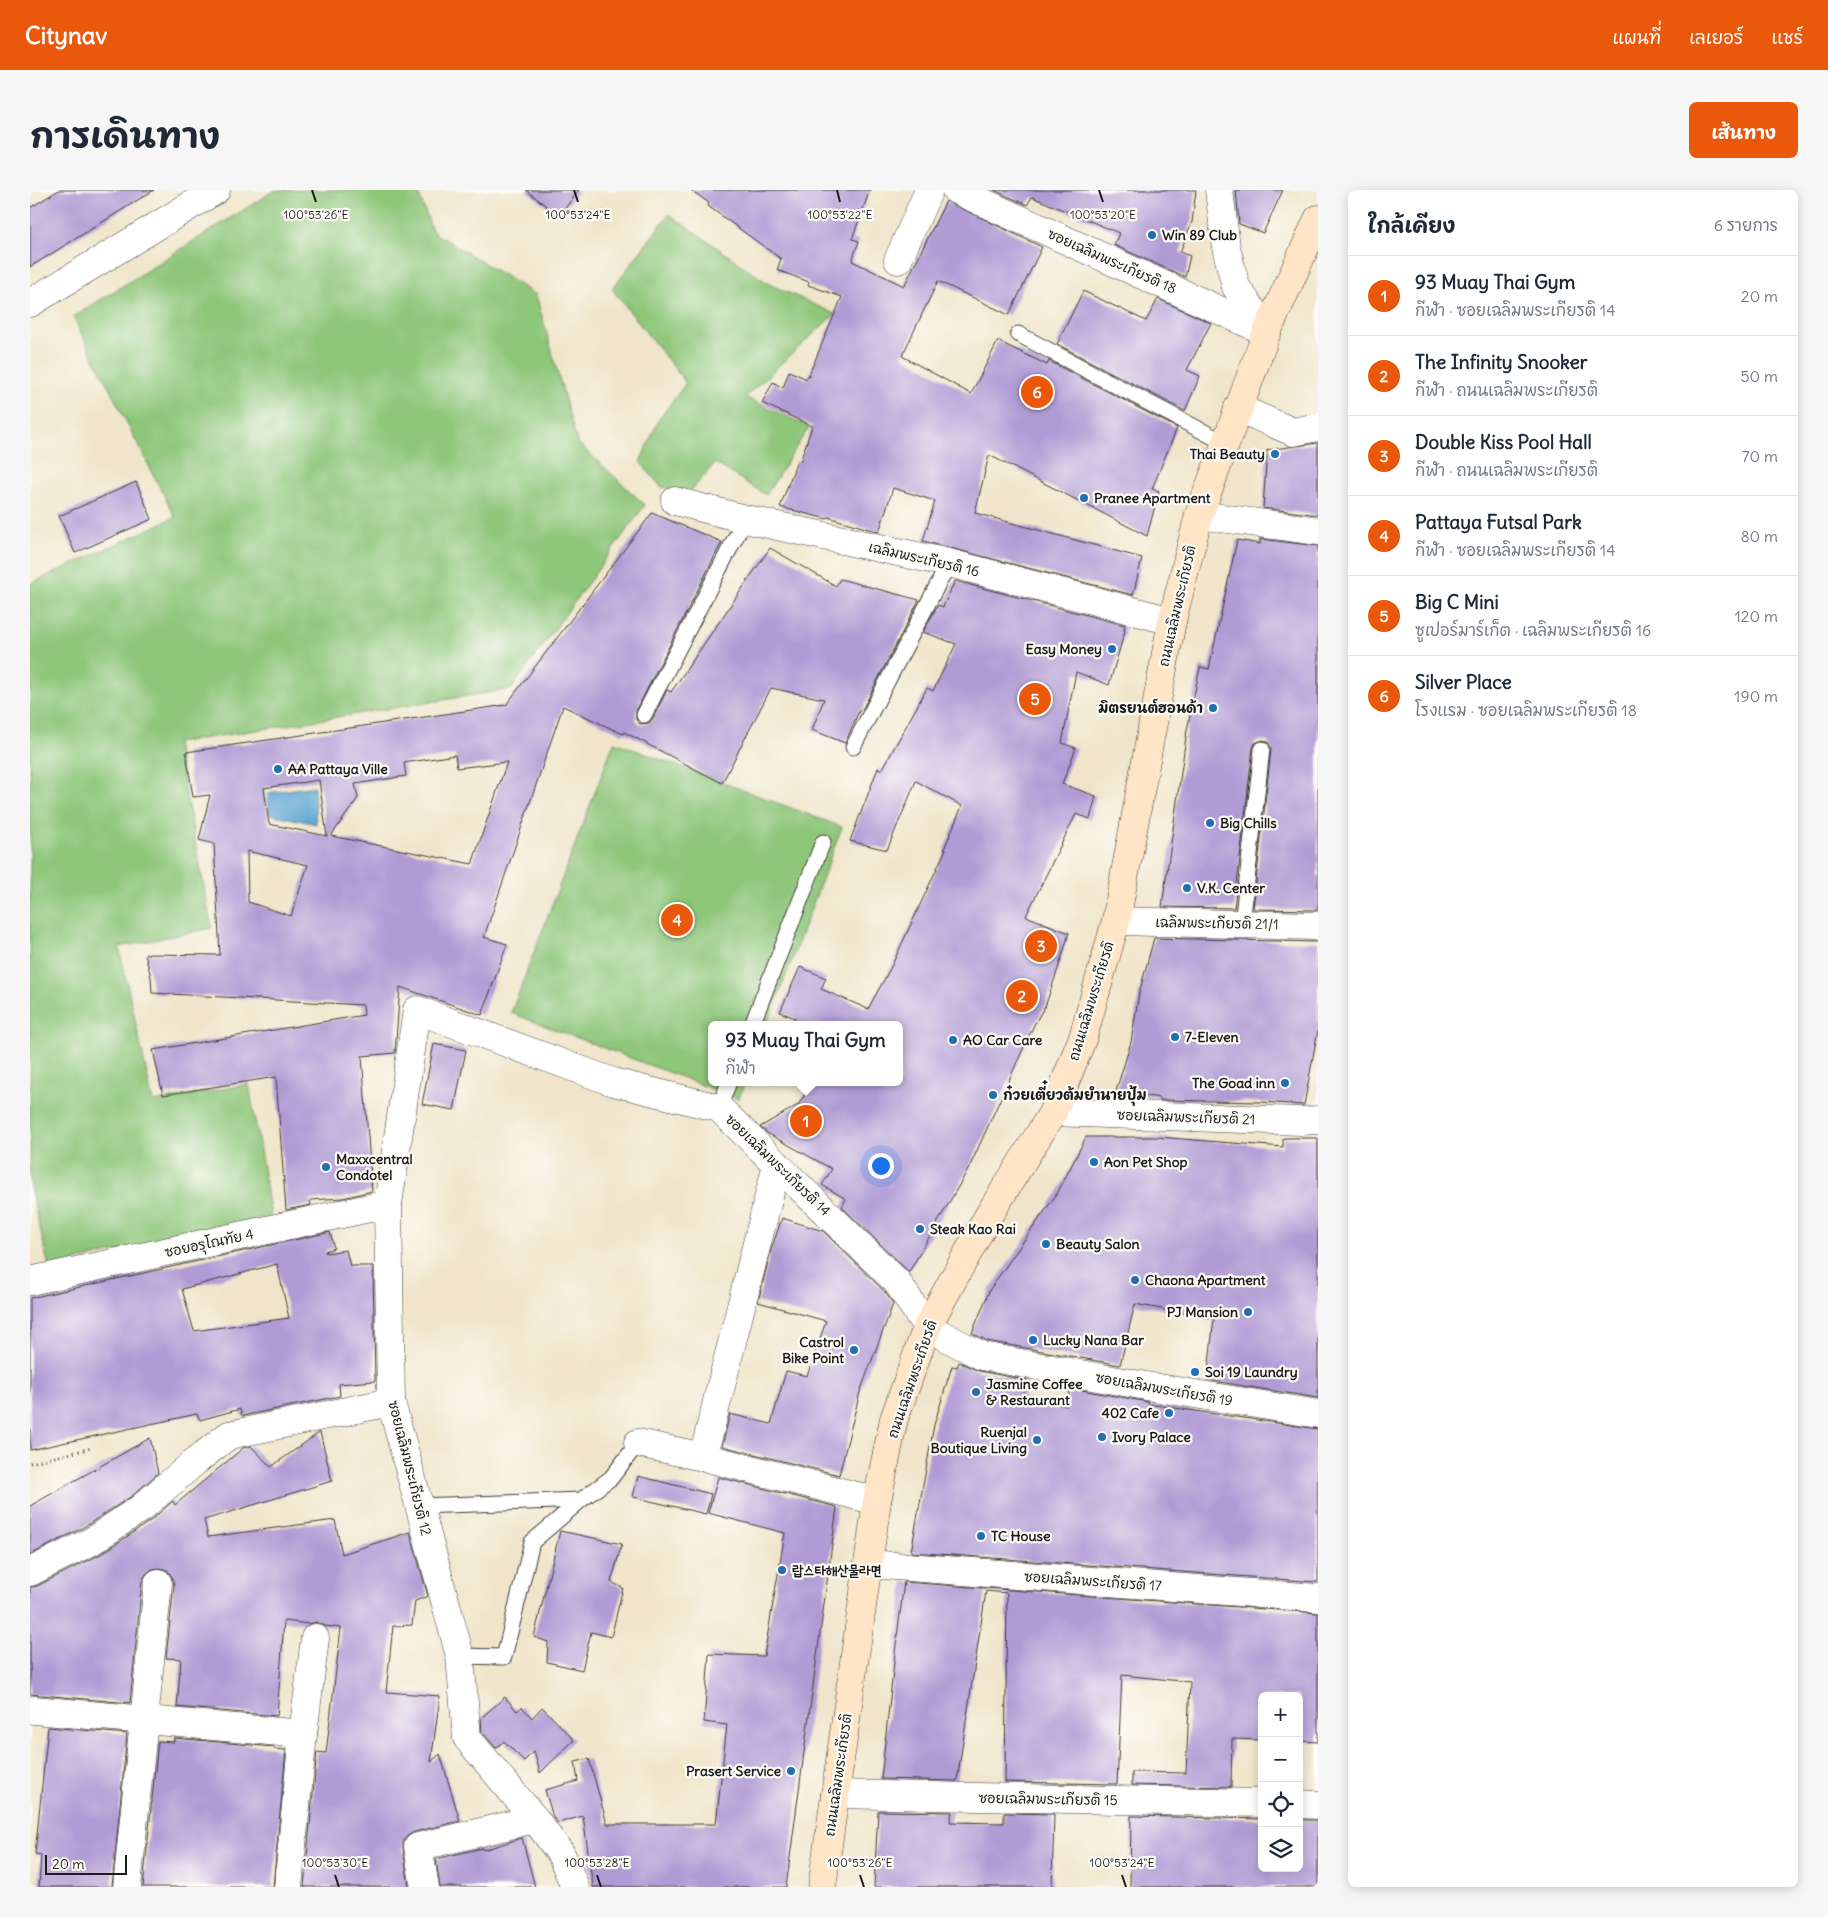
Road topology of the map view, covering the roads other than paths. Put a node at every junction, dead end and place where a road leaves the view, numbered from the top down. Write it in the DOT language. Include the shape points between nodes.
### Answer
graph roads {
  1 [pos="216,190"];
  2 [pos="929,190"];
  3 [pos="956,190"];
  4 [pos="1218,190"];
  5 [pos="1318,220"];
  6 [pos="898,260"];
  7 [pos="30,303"];
  8 [pos="1267,332"];
  9 [pos="1018,334"];
  10 [pos="1238,408"];
  11 [pos="1318,427"];
  12 [pos="1225,443"];
  13 [pos="675,501"];
  14 [pos="1198,515"];
  15 [pos="744,519"];
  16 [pos="1318,531"];
  17 [pos="949,564"];
  18 [pos="1172,622"];
  19 [pos="644,715"];
  20 [pos="852,747"];
  21 [pos="1262,749"];
  22 [pos="823,842"];
  23 [pos="1116,921"];
  24 [pos="1242,924"];
  25 [pos="1318,926"];
  26 [pos="417,1010"];
  27 [pos="754,1021"];
  28 [pos="727,1086"];
  29 [pos="719,1108"];
  30 [pos="1053,1112"];
  31 [pos="1318,1120"];
  32 [pos="777,1164"];
  33 [pos="388,1204"];
  34 [pos="30,1282"];
  35 [pos="927,1326"];
  36 [pos="391,1402"];
  37 [pos="1318,1414"];
  38 [pos="638,1443"];
  39 [pos="703,1458"];
  40 [pos="582,1500"];
  41 [pos="877,1501"];
  42 [pos="419,1506"];
  43 [pos="868,1564"];
  44 [pos="30,1572"];
  45 [pos="158,1583"];
  46 [pos="1318,1598"];
  47 [pos="315,1638"];
  48 [pos="460,1656"];
  49 [pos="34,1710"];
  50 [pos="144,1720"];
  51 [pos="303,1734"];
  52 [pos="835,1794"];
  53 [pos="1258,1804"];
  54 [pos="1303,1804"];
  55 [pos="1318,1805"];
  56 [pos="535,1819"];
  57 [pos="127,1887"];
  58 [pos="288,1887"];
  59 [pos="425,1887"];
  60 [pos="575,1887"];
  61 [pos="822,1887"];
  1 -- 7 [label="street"];
  2 -- 6 [label="street"];
  3 -- 8 [label="street, ซอยเฉลิมพระเกียรติ 18"];
  4 -- 8 [label="street" via="1236,287"];
  5 -- 8 [label="main road, ถนนเฉลิมพระเกียรติ"];
  8 -- 10 [label="main road, ถนนเฉลิมพระเกียรติ"];
  9 -- 12 [label="lane"];
  10 -- 11 [label="street" via="1293,432"];
  10 -- 12 [label="main road, ถนนเฉลิมพระเกียรติ"];
  12 -- 14 [label="main road, ถนนเฉลิมพระเกียรติ"];
  13 -- 15 [label="street, เฉลิมพระเกียรติ 16"];
  14 -- 16 [label="street"];
  14 -- 18 [label="main road, ถนนเฉลิมพระเกียรติ"];
  15 -- 17 [label="street, เฉลิมพระเกียรติ 16"];
  15 -- 19 [label="lane"];
  17 -- 18 [label="street, เฉลิมพระเกียรติ 16"];
  17 -- 20 [label="lane"];
  18 -- 23 [label="main road, ถนนเฉลิมพระเกียรติ"];
  21 -- 24 [label="lane"];
  22 -- 27 [label="lane"];
  23 -- 24 [label="street, เฉลิมพระเกียรติ 21/1"];
  23 -- 30 [label="main road, ถนนเฉลิมพระเกียรติ" via="1083,1037"];
  24 -- 25 [label="street, เฉลิมพระเกียรติ 21/1"];
  26 -- 29 [label="street, ซอยเฉลิมพระเกียรติ 14" via="613,1082"];
  26 -- 33 [label="street, ซอยเฉลิมพระเกียรติ 12"];
  28 -- 29 [label="lane"];
  29 -- 32 [label="street, ซอยเฉลิมพระเกียรติ 14"];
  30 -- 31 [label="street, ซอยเฉลิมพระเกียรติ 21"];
  30 -- 35 [label="main road, ถนนเฉลิมพระเกียรติ" via="987,1218"];
  32 -- 35 [label="street, ซอยเฉลิมพระเกียรติ 14" via="897,1282"];
  32 -- 39 [label="street"];
  33 -- 34 [label="street, ซอยอรุโณทัย 4"];
  33 -- 36 [label="street, ซอยเฉลิมพระเกียรติ 12"];
  35 -- 37 [label="street, ซอยเฉลิมพระเกียรติ 19" via="982,1356"];
  35 -- 41 [label="main road, ถนนเฉลิมพระเกียรติ" via="894,1419"];
  36 -- 42 [label="street, ซอยเฉลิมพระเกียรติ 12"];
  36 -- 44 [label="street" via="230,1435 141,1508 92,1540"];
  38 -- 39 [label="street"];
  38 -- 40 [label="lane" via="611,1478"];
  39 -- 41 [label="street"];
  40 -- 42 [label="lane"];
  40 -- 48 [label="lane" via="532,1542 504,1657"];
  41 -- 43 [label="main road, ถนนเฉลิมพระเกียรติ"];
  42 -- 48 [label="street, ซอยเฉลิมพระเกียรติ 12"];
  43 -- 46 [label="street, ซอยเฉลิมพระเกียรติ 17"];
  43 -- 52 [label="main road, ถนนเฉลิมพระเกียรติ"];
  45 -- 50 [label="street"];
  47 -- 51 [label="street"];
  48 -- 56 [label="street, ซอยเฉลิมพระเกียรติ 12" via="466,1738"];
  49 -- 50 [label="street"];
  50 -- 51 [label="street"];
  50 -- 57 [label="street"];
  51 -- 58 [label="street"];
  52 -- 53 [label="street, ซอยเฉลิมพระเกียรติ 15"];
  52 -- 61 [label="main road, ถนนเฉลิมพระเกียรติ"];
  54 -- 55 [label="street"];
  56 -- 59 [label="street" via="418,1847"];
  56 -- 60 [label="street, ซอยเฉลิมพระเกียรติ 12" via="561,1854"];
}
